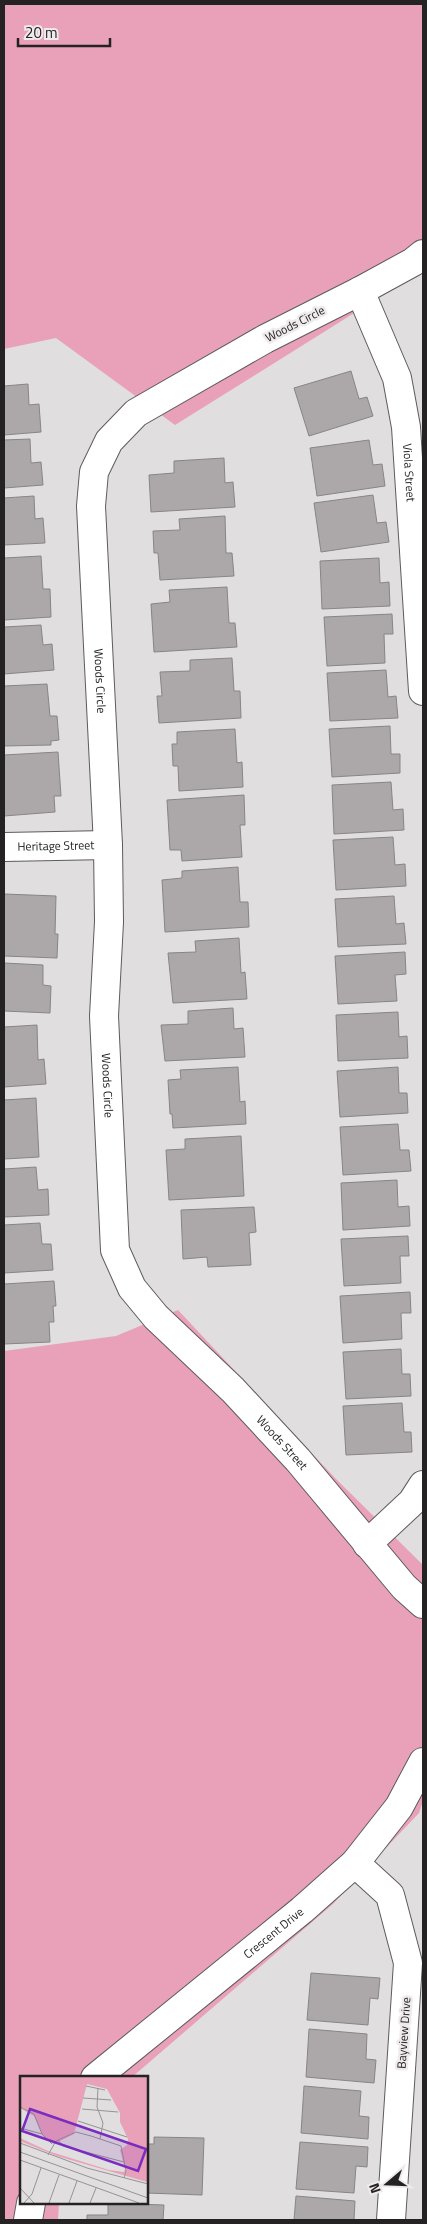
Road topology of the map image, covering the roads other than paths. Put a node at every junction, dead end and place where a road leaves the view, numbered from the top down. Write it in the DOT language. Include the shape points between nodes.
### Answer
graph roads {
  1 [pos="423,254"];
  2 [pos="360,291"];
  3 [pos="423,692"];
  4 [pos="108,845"];
  5 [pos="4,847"];
  6 [pos="132,1288"];
  7 [pos="423,1485"];
  8 [pos="367,1544"];
  9 [pos="423,1604"];
  10 [pos="423,1762"];
  11 [pos="356,1863"];
  12 [pos="97,2076"];
  13 [pos="31,2204"];
  14 [pos="28,2220"];
  15 [pos="391,2220"];
  1 -- 2 [label="street, Woods Circle"];
  2 -- 3 [label="street, Viola Street" via="397,378 406,427"];
  2 -- 4 [label="street, Woods Circle" via="265,339 136,413 109,441 94,472 91,506"];
  4 -- 5 [label="street, Heritage Street"];
  4 -- 6 [label="street, Woods Circle" via="109,922 104,1016 114,1250"];
  6 -- 8 [label="street, Woods Street" via="156,1317 233,1390 291,1453"];
  7 -- 8 [label="street" via="412,1502"];
  8 -- 9 [label="street, Woods Street"];
  10 -- 11 [label="street, Crescent Drive" via="399,1807"];
  11 -- 12 [label="street, Crescent Drive"];
  11 -- 15 [label="street, Bayview Drive" via="390,1895 408,1962"];
  13 -- 14 [label="street"];
}
